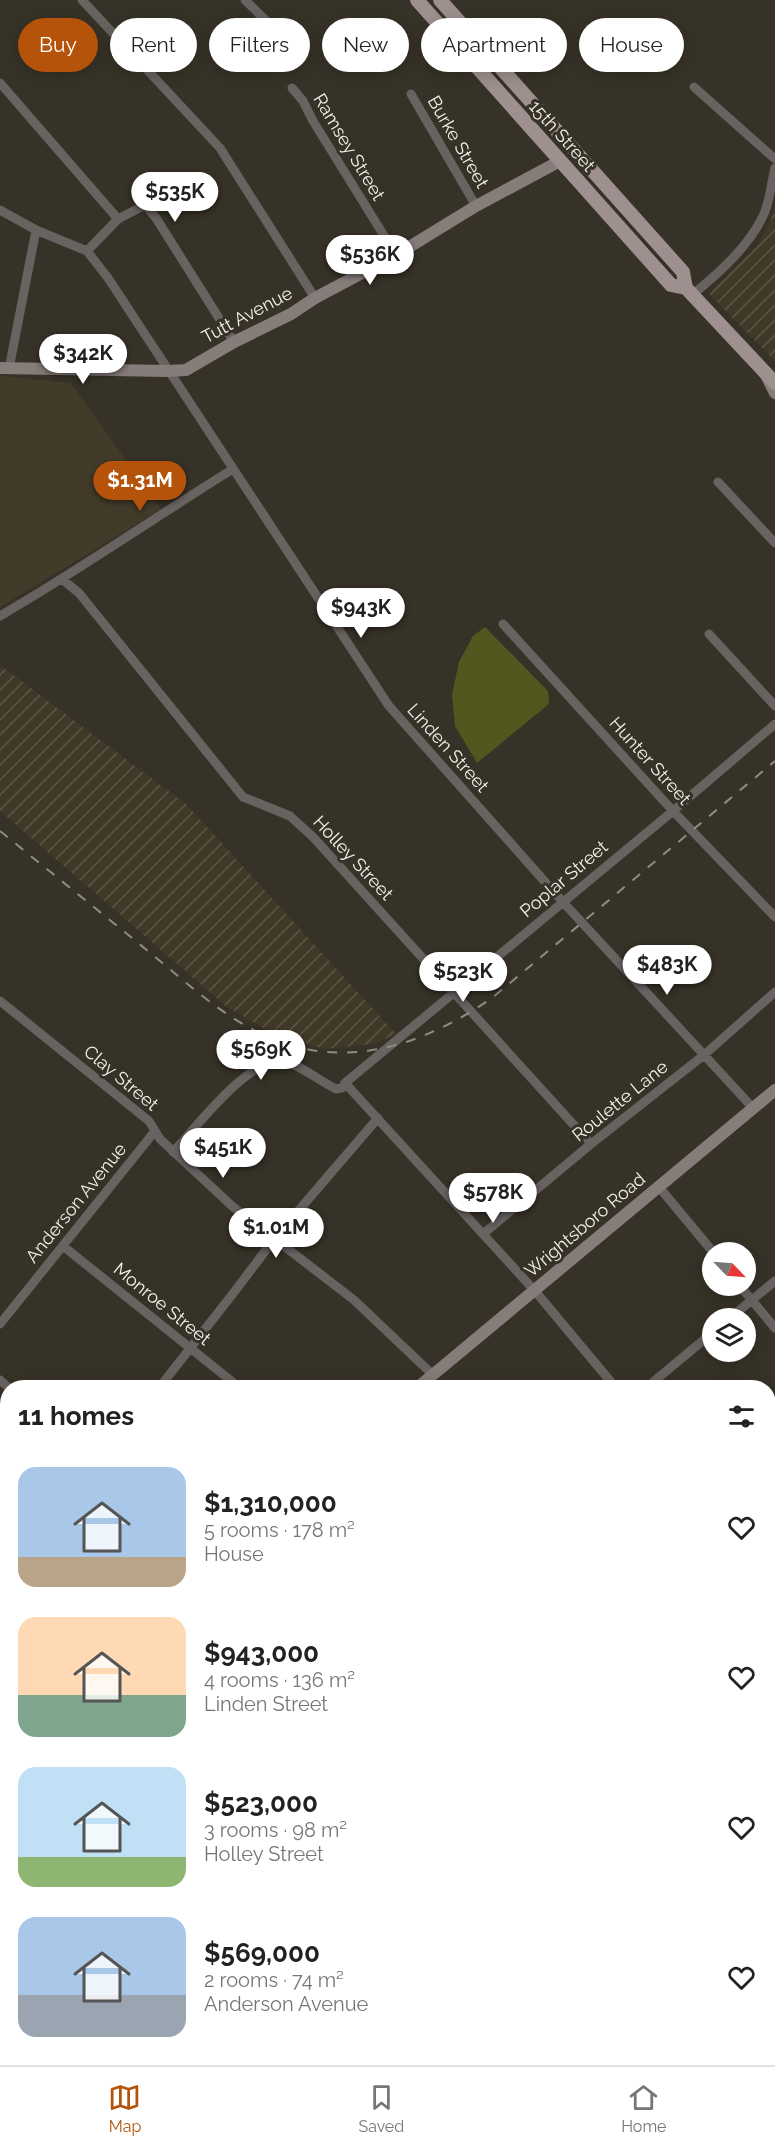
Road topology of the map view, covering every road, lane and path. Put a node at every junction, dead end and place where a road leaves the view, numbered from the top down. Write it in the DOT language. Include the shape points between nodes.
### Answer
graph roads {
  1 [pos="82,0"];
  2 [pos="245,0"];
  3 [pos="417,0"];
  4 [pos="440,0"];
  5 [pos="263,18"];
  6 [pos="0,83"];
  7 [pos="694,87"];
  8 [pos="292,88"];
  9 [pos="411,94"];
  10 [pos="775,159"];
  11 [pos="560,161"];
  12 [pos="775,168"];
  13 [pos="476,206"];
  14 [pos="0,210"];
  15 [pos="118,219"];
  16 [pos="36,230"];
  17 [pos="87,251"];
  18 [pos="396,255"];
  19 [pos="689,291"];
  20 [pos="315,298"];
  21 [pos="234,342"];
  22 [pos="5,368"];
  23 [pos="762,369"];
  24 [pos="168,371"];
  25 [pos="775,383"];
  26 [pos="775,393"];
  27 [pos="233,469"];
  28 [pos="718,482"];
  29 [pos="775,543"];
  30 [pos="63,579"];
  31 [pos="0,616"];
  32 [pos="503,624"];
  33 [pos="709,634"];
  34 [pos="775,706"];
  35 [pos="775,723"];
  36 [pos="672,811"];
  37 [pos="562,901"];
  38 [pos="775,917"];
  39 [pos="775,992"];
  40 [pos="453,993"];
  41 [pos="0,1000"];
  42 [pos="704,1055"];
  43 [pos="345,1083"];
  44 [pos="775,1090"];
  45 [pos="753,1108"];
  46 [pos="378,1118"];
  47 [pos="155,1131"];
  48 [pos="591,1144"];
  49 [pos="173,1152"];
  50 [pos="659,1187"];
  51 [pos="483,1234"];
  52 [pos="275,1238"];
  53 [pos="705,1242"];
  54 [pos="63,1246"];
  55 [pos="775,1281"];
  56 [pos="535,1291"];
  57 [pos="749,1296"];
  58 [pos="752,1300"];
  59 [pos="742,1308"];
  60 [pos="0,1324"];
  61 [pos="775,1328"];
  62 [pos="702,1341"];
  63 [pos="191,1348"];
  64 [pos="432,1374"];
  65 [pos="165,1380"];
  66 [pos="230,1380"];
  67 [pos="426,1380"];
  68 [pos="609,1380"];
  69 [pos="656,1380"];
  1 -- 20 [label="street" via="220,148"];
  2 -- 5 [label="street"];
  3 -- 11 [label="main road, 15th Street"];
  4 -- 19 [label="main road, 15th Street" via="683,272"];
  6 -- 15 [label="street"];
  7 -- 10 [label="street"];
  8 -- 18 [label="street, Ramsey Street"];
  9 -- 13 [label="street, Burke Street"];
  11 -- 13 [label="street, Tutt Avenue"];
  11 -- 19 [label="main road, 15th Street" via="671,285"];
  12 -- 19 [label="street" via="763,217 718,272"];
  13 -- 18 [label="street, Tutt Avenue"];
  14 -- 16 [label="street"];
  15 -- 17 [label="street"];
  15 -- 21 [label="street" via="145,205"];
  16 -- 17 [label="street"];
  16 -- 22 [label="street"];
  17 -- 24 [label="street, Linden Street"];
  18 -- 20 [label="street, Tutt Avenue"];
  19 -- 23 [label="main road, 15th Street"];
  20 -- 21 [label="street, Tutt Avenue"];
  21 -- 24 [label="street, Tutt Avenue" via="186,370"];
  22 -- 24 [label="street, Tutt Avenue"];
  23 -- 25 [label="main road, 15th Street"];
  23 -- 26 [label="street"];
  24 -- 27 [label="street, Linden Street"];
  27 -- 30 [label="street"];
  27 -- 37 [label="street, Linden Street" via="389,706"];
  28 -- 29 [label="street"];
  30 -- 31 [label="street"];
  30 -- 40 [label="street, Holley Street" via="79,593 243,797 290,816 313,837"];
  32 -- 36 [label="street, Hunter Street"];
  33 -- 34 [label="street"];
  35 -- 36 [label="street, Poplar Street"];
  36 -- 37 [label="street, Poplar Street"];
  36 -- 38 [label="street, Hunter Street"];
  37 -- 40 [label="street, Poplar Street"];
  37 -- 42 [label="street, Linden Street"];
  39 -- 42 [label="street, Roulette Lane"];
  40 -- 43 [label="street, Poplar Street"];
  40 -- 48 [label="street, Holley Street"];
  41 -- 47 [label="street, Clay Street" via="149,1121"];
  42 -- 45 [label="street, Linden Street"];
  42 -- 48 [label="street, Roulette Lane"];
  43 -- 46 [label="street"];
  43 -- 49 [label="street" via="336,1089 282,1061 266,1064 238,1081"];
  44 -- 45 [label="street, Wrightsboro Road"];
  45 -- 50 [label="street, Wrightsboro Road"];
  46 -- 51 [label="street"];
  46 -- 52 [label="street"];
  47 -- 49 [label="street, Clay Street"];
  47 -- 54 [label="street, Anderson Avenue"];
  48 -- 51 [label="street, Roulette Lane"];
  49 -- 52 [label="street, Clay Street" via="232,1206"];
  50 -- 53 [label="street"];
  50 -- 56 [label="street, Wrightsboro Road"];
  51 -- 56 [label="street"];
  52 -- 63 [label="street"];
  52 -- 64 [label="street, Clay Street" via="354,1300"];
  54 -- 60 [label="street, Anderson Avenue"];
  54 -- 63 [label="street, Monroe Street"];
  55 -- 58 [label="street"];
  56 -- 64 [label="street, Wrightsboro Road"];
  56 -- 68 [label="street"];
  57 -- 58 [label="street"];
  58 -- 59 [label="street"];
  58 -- 61 [label="street"];
  62 -- 69 [label="street"];
  63 -- 65 [label="street"];
  63 -- 66 [label="street, Monroe Street"];
  64 -- 67 [label="street, Wrightsboro Road"];
}
